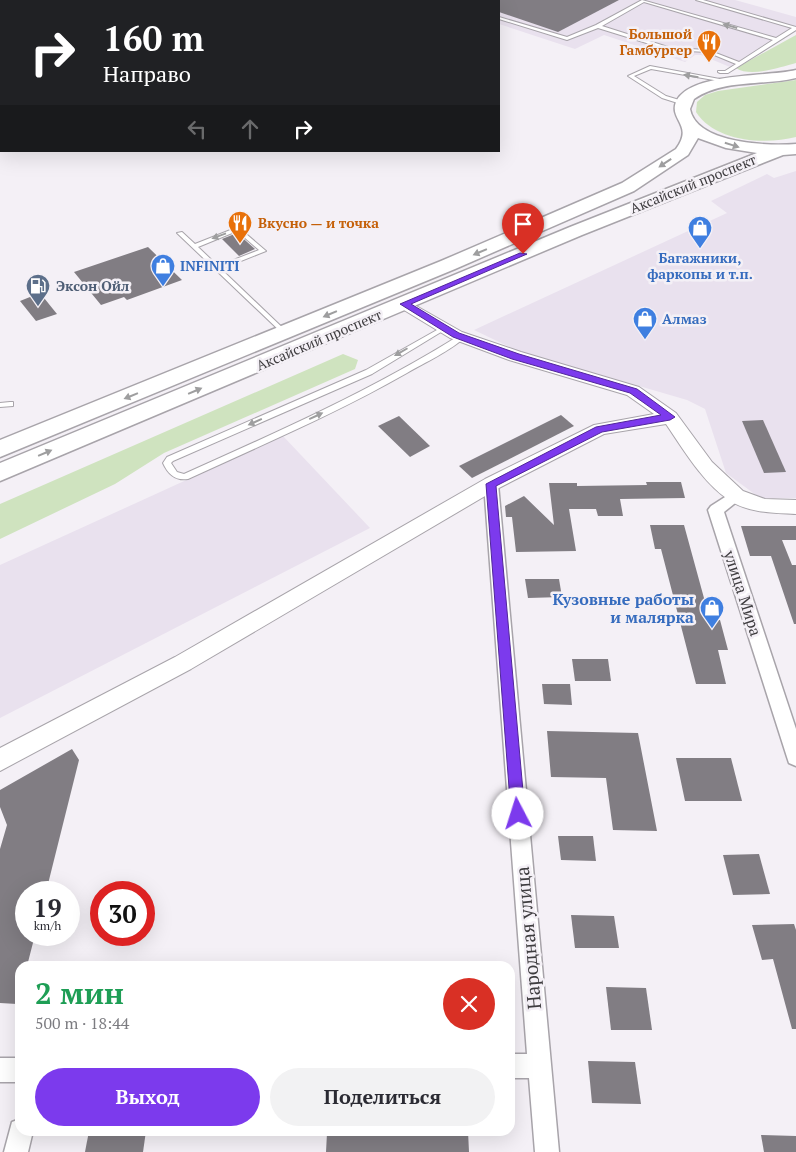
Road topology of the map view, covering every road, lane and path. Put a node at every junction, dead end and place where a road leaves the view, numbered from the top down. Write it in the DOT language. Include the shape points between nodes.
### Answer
graph roads {
  1 [pos="698,0"];
  2 [pos="500,18"];
  3 [pos="598,26"];
  4 [pos="796,28"];
  5 [pos="777,40"];
  6 [pos="739,63"];
  7 [pos="720,72"];
  8 [pos="796,74"];
  9 [pos="740,82"];
  10 [pos="684,103"];
  11 [pos="691,126"];
  12 [pos="796,149"];
  13 [pos="777,151"];
  14 [pos="180,233"];
  15 [pos="194,246"];
  16 [pos="218,268"];
  17 [pos="404,304"];
  18 [pos="444,328"];
  19 [pos="284,333"];
  20 [pos="462,337"];
  21 [pos="10,404"];
  22 [pos="0,405"];
  23 [pos="670,417"];
  24 [pos="0,449"];
  25 [pos="0,472"];
  26 [pos="491,484"];
  27 [pos="736,496"];
  28 [pos="796,507"];
  29 [pos="788,705"];
  30 [pos="796,757"];
  31 [pos="0,760"];
  32 [pos="515,1066"];
  33 [pos="539,1066"];
  34 [pos="0,1070"];
  35 [pos="15,1070"];
  36 [pos="20,1136"];
  37 [pos="16,1152"];
  38 [pos="547,1152"];
  1 -- 4 [label="lane"];
  2 -- 3 [label="lane" via="567,39"];
  5 -- 3 [label="lane, one-way" via="644,1"];
  3 -- 6 [label="lane" via="671,49 708,51"];
  4 -- 5 [label="lane"];
  5 -- 6 [label="lane"];
  6 -- 7 [label="lane"];
  8 -- 9 [label="main road"];
  9 -- 10 [label="main road" via="714,85 695,92"];
  9 -- 10 [label="lane, one-way" via="688,76 650,67 630,76 664,96"];
  10 -- 11 [label="main road" via="683,116"];
  11 -- 13 [label="main road, one-way" via="708,137 738,147"];
  11 -- 19 [label="main road, Аксайский проспект, one-way" via="690,141 682,152 628,187"];
  12 -- 13 [label="main road"];
  13 -- 17 [label="main road, Аксайский проспект"];
  14 -- 15 [label="lane"];
  15 -- 16 [label="lane"];
  16 -- 15 [label="lane, one-way" via="263,251 238,229"];
  16 -- 19 [label="lane"];
  17 -- 18 [label="street"];
  25 -- 17 [label="main road, Аксайский проспект, one-way"];
  18 -- 20 [label="street"];
  18 -- 20 [label="lane, one-way" via="369,372 170,459 170,471 178,477 185,477 375,389 419,366"];
  19 -- 24 [label="main road, Аксайский проспект, one-way"];
  20 -- 23 [label="street" via="633,391"];
  21 -- 22 [label="lane"];
  23 -- 26 [label="street" via="600,430"];
  23 -- 27 [label="street" via="694,452"];
  26 -- 31 [label="street" via="183,664"];
  26 -- 33 [label="street, Народная улица"];
  27 -- 28 [label="street" via="764,506"];
  27 -- 29 [label="street, улица Мира" via="716,510"];
  29 -- 30 [label="street, улица Мира"];
  32 -- 33 [label="street"];
  33 -- 38 [label="street, Народная улица"];
  34 -- 35 [label="street"];
  36 -- 37 [label="street"];
}
